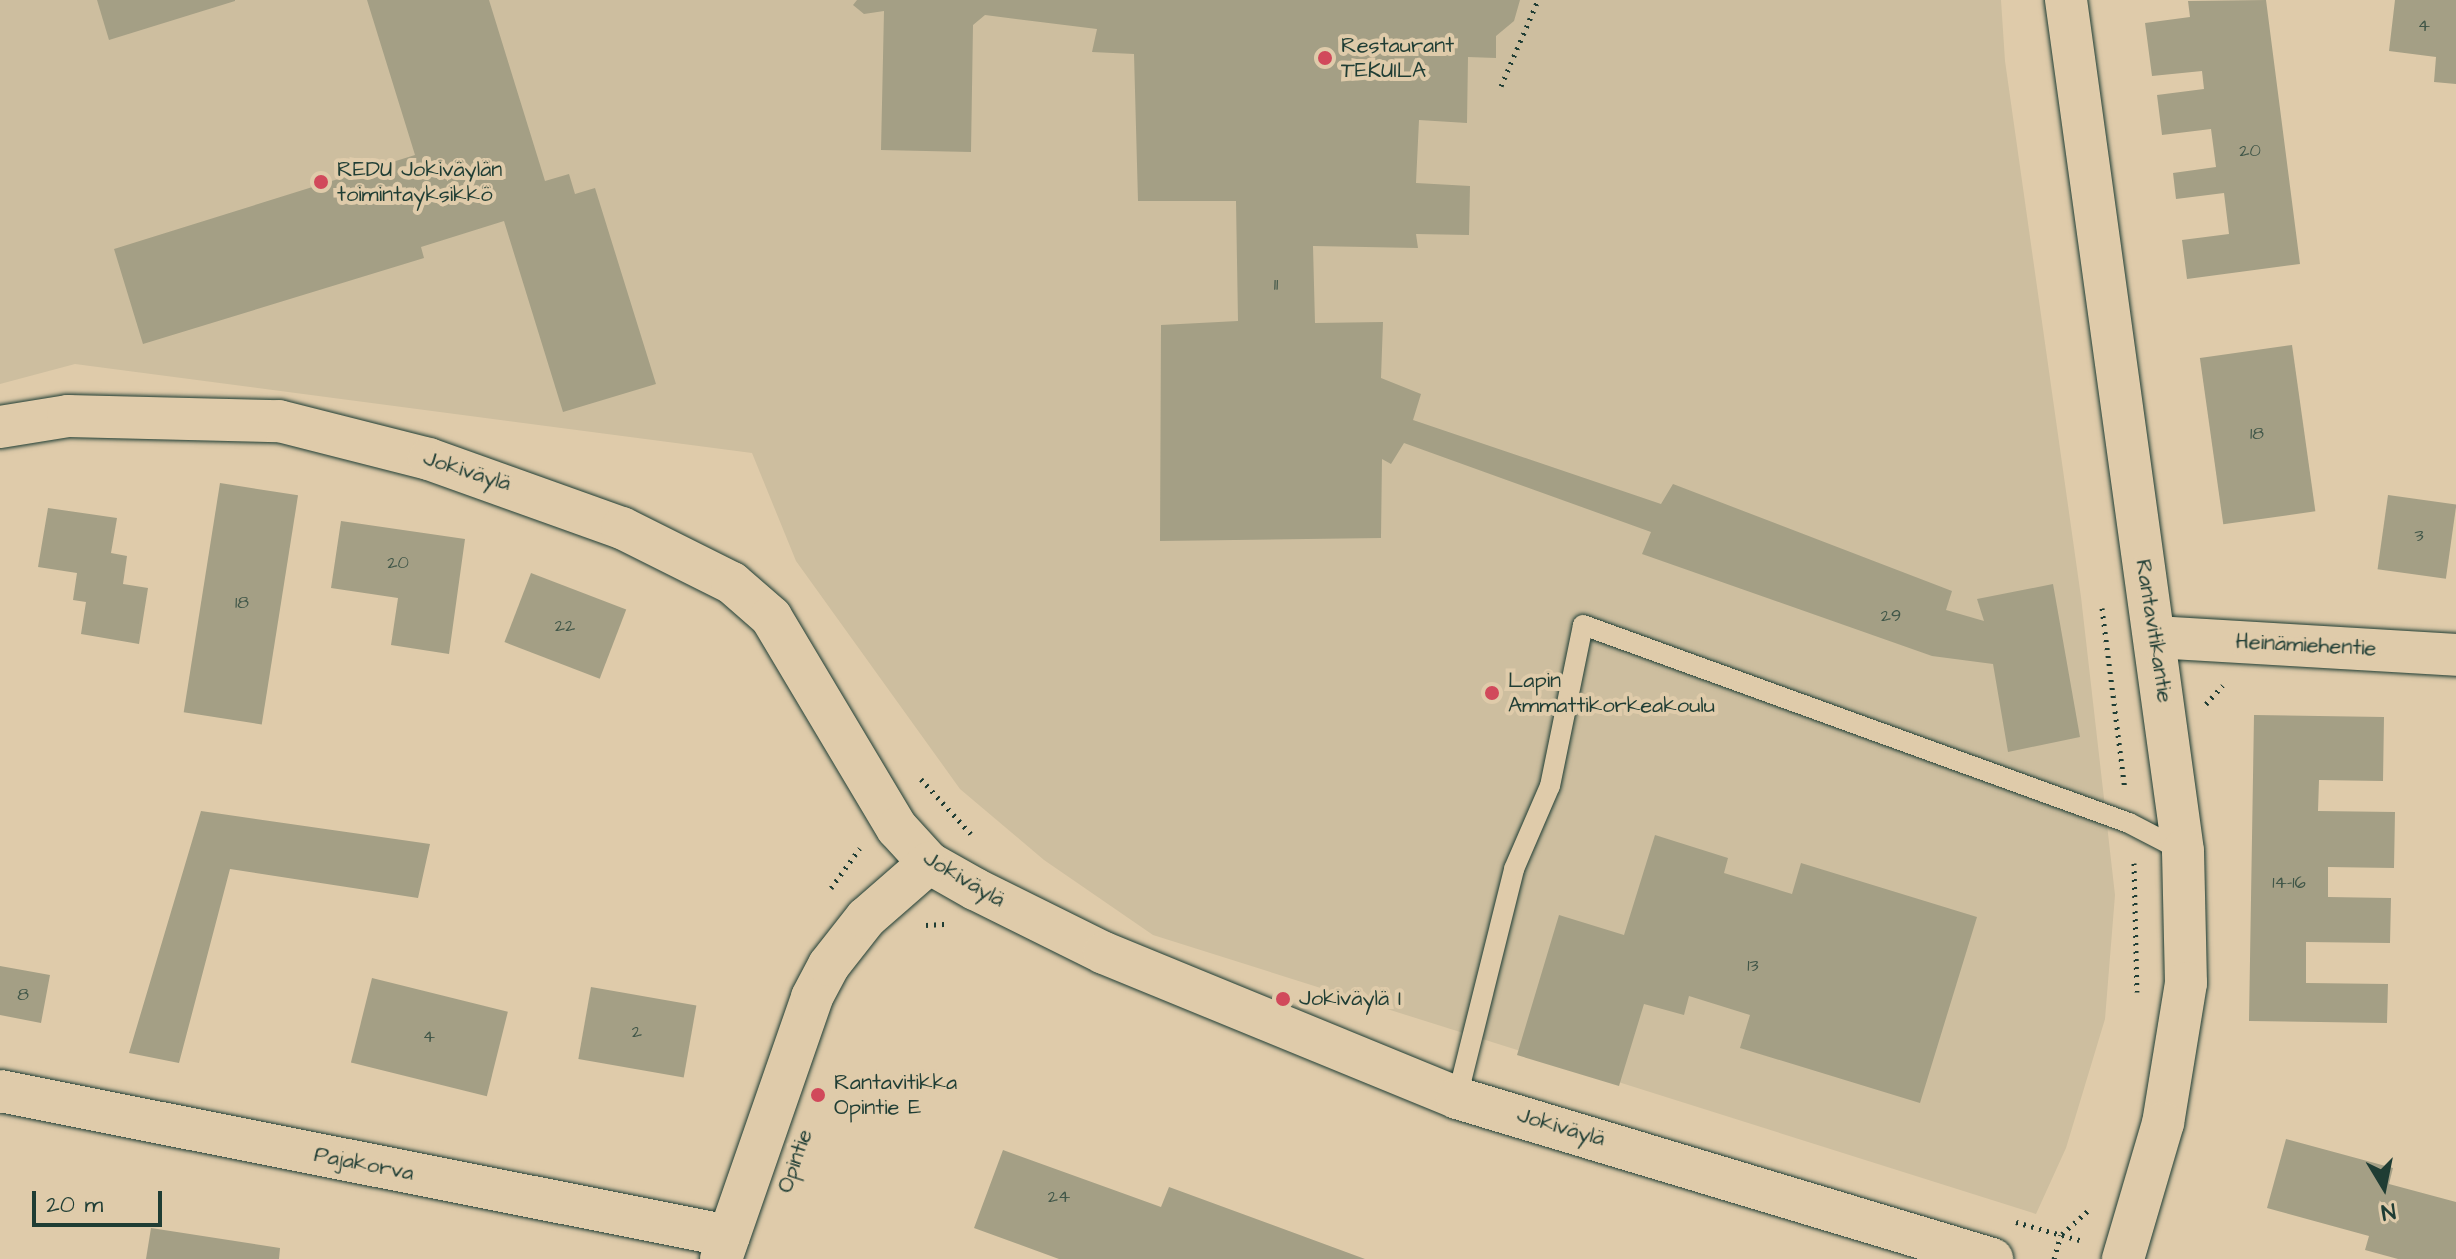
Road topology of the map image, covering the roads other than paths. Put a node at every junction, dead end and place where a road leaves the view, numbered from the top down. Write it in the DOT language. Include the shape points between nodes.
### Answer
graph roads {
  1 [pos="2066,0"];
  2 [pos="0,427"];
  3 [pos="2155,637"];
  4 [pos="2456,655"];
  5 [pos="2183,851"];
  6 [pos="929,863"];
  7 [pos="0,1091"];
  8 [pos="1457,1098"];
  9 [pos="725,1248"];
  10 [pos="1992,1259"];
  11 [pos="2123,1259"];
  1 -- 3 [label="street, Rantavitikantie"];
  2 -- 6 [label="street, Jokiväylä" via="68,416 279,421 444,463 622,528 732,583 771,617 897,828"];
  3 -- 4 [label="street, Heinämiehentie"];
  3 -- 5 [label="street, Rantavitikantie"];
  5 -- 8 [label="lane" via="2129,823 1583,625 1550,786 1514,869"];
  5 -- 11 [label="street, Rantavitikantie" via="2186,983 2163,1123"];
  6 -- 8 [label="street, Jokiväylä" via="981,871 1104,953"];
  6 -- 9 [label="street, Opintie" via="866,918 818,986"];
  7 -- 9 [label="street, Pajakorva"];
  8 -- 10 [label="street, Jokiväylä"];
}
